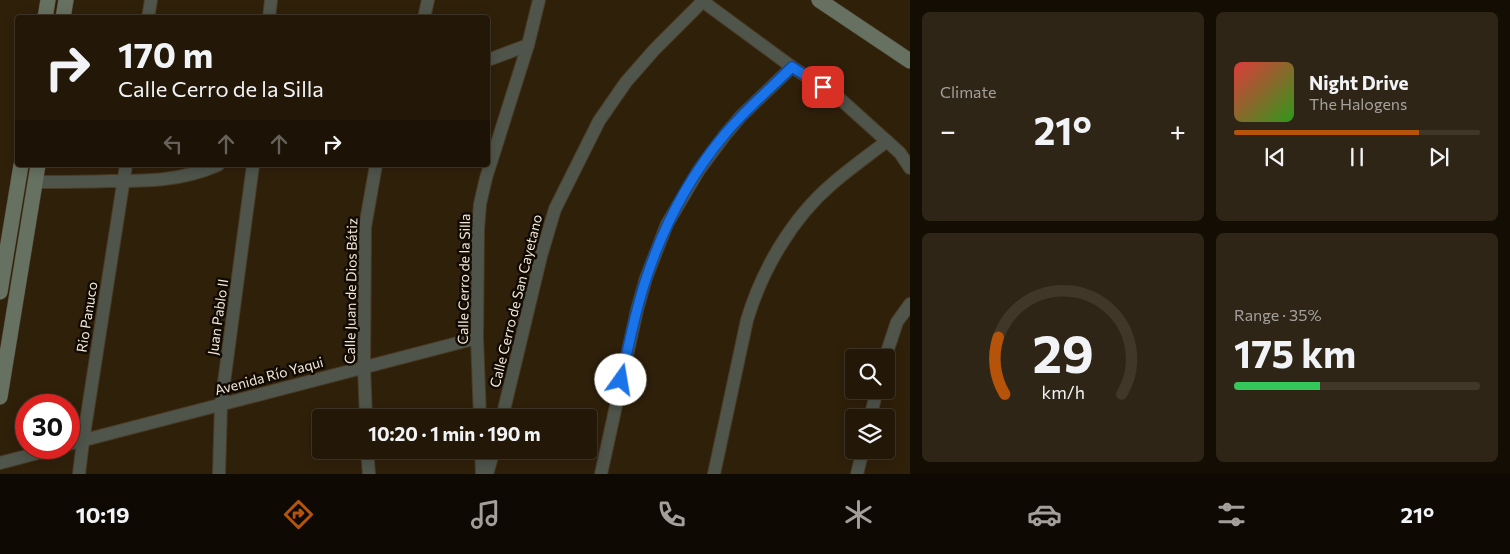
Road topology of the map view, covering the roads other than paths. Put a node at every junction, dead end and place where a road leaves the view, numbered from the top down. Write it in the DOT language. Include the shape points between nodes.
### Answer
graph roads {
  1 [pos="48,0"];
  2 [pos="66,0"];
  3 [pos="151,0"];
  4 [pos="271,0"];
  5 [pos="428,0"];
  6 [pos="539,0"];
  7 [pos="819,0"];
  8 [pos="702,1"];
  9 [pos="46,15"];
  10 [pos="64,15"];
  11 [pos="148,15"];
  12 [pos="269,15"];
  13 [pos="425,15"];
  14 [pos="528,45"];
  15 [pos="490,59"];
  16 [pos="910,61"];
  17 [pos="792,67"];
  18 [pos="887,141"];
  19 [pos="490,165"];
  20 [pos="21,167"];
  21 [pos="38,167"];
  22 [pos="126,167"];
  23 [pos="213,167"];
  24 [pos="253,167"];
  25 [pos="376,167"];
  26 [pos="489,167"];
  27 [pos="910,168"];
  28 [pos="123,181"];
  29 [pos="35,182"];
  30 [pos="0,292"];
  31 [pos="910,304"];
  32 [pos="477,338"];
  33 [pos="888,349"];
  34 [pos="364,367"];
  35 [pos="0,397"];
  36 [pos="221,404"];
  37 [pos="366,409"];
  38 [pos="480,409"];
  39 [pos="504,409"];
  40 [pos="83,441"];
  41 [pos="80,442"];
  42 [pos="15,459"];
  43 [pos="368,459"];
  44 [pos="481,459"];
  45 [pos="491,459"];
  46 [pos="860,459"];
  47 [pos="0,463"];
  48 [pos="79,474"];
  49 [pos="219,474"];
  50 [pos="369,474"];
  51 [pos="482,474"];
  52 [pos="487,474"];
  53 [pos="601,474"];
  54 [pos="714,474"];
  55 [pos="857,474"];
  1 -- 9 [label="main road"];
  2 -- 10 [label="main road"];
  3 -- 11 [label="street"];
  4 -- 12 [label="street"];
  5 -- 13 [label="street"];
  6 -- 14 [label="street, Calle Cerro de la Silla"];
  7 -- 16 [label="main road"];
  8 -- 17 [label="street"];
  8 -- 39 [label="street, Calle Cerro de San Cayetano" via="626,82 599,121 559,201 540,256"];
  14 -- 15 [label="street"];
  14 -- 19 [label="street, Calle Cerro de la Silla"];
  17 -- 18 [label="street" via="839,98"];
  17 -- 53 [label="street" via="724,135 667,224 637,310"];
  18 -- 27 [label="street"];
  18 -- 54 [label="street" via="831,184 810,205 763,277 746,320"];
  20 -- 30 [label="main road"];
  21 -- 29 [label="main road"];
  22 -- 28 [label="street, Rio Panuco"];
  23 -- 28 [label="street" via="182,177"];
  24 -- 36 [label="street, Juan Pablo II"];
  25 -- 34 [label="street, Calle Juan de Dios Bátiz" via="366,227"];
  26 -- 32 [label="street, Calle Cerro de la Silla" via="480,204 478,229"];
  28 -- 29 [label="street"];
  28 -- 40 [label="street, Rio Panuco"];
  29 -- 35 [label="main road"];
  31 -- 33 [label="street" via="897,322"];
  32 -- 34 [label="street, Avenida Río Yaqui"];
  32 -- 38 [label="street, Calle Cerro de la Silla"];
  34 -- 36 [label="street, Avenida Río Yaqui"];
  34 -- 37 [label="street, Calle Juan de Dios Bátiz"];
  36 -- 40 [label="street, Avenida Río Yaqui"];
  36 -- 49 [label="street, Juan Pablo II"];
  40 -- 41 [label="street, Avenida Río Yaqui"];
  40 -- 48 [label="street, Rio Panuco"];
  42 -- 47 [label="street"];
  43 -- 50 [label="street"];
  44 -- 51 [label="street"];
  45 -- 52 [label="street"];
  46 -- 55 [label="street"];
}
